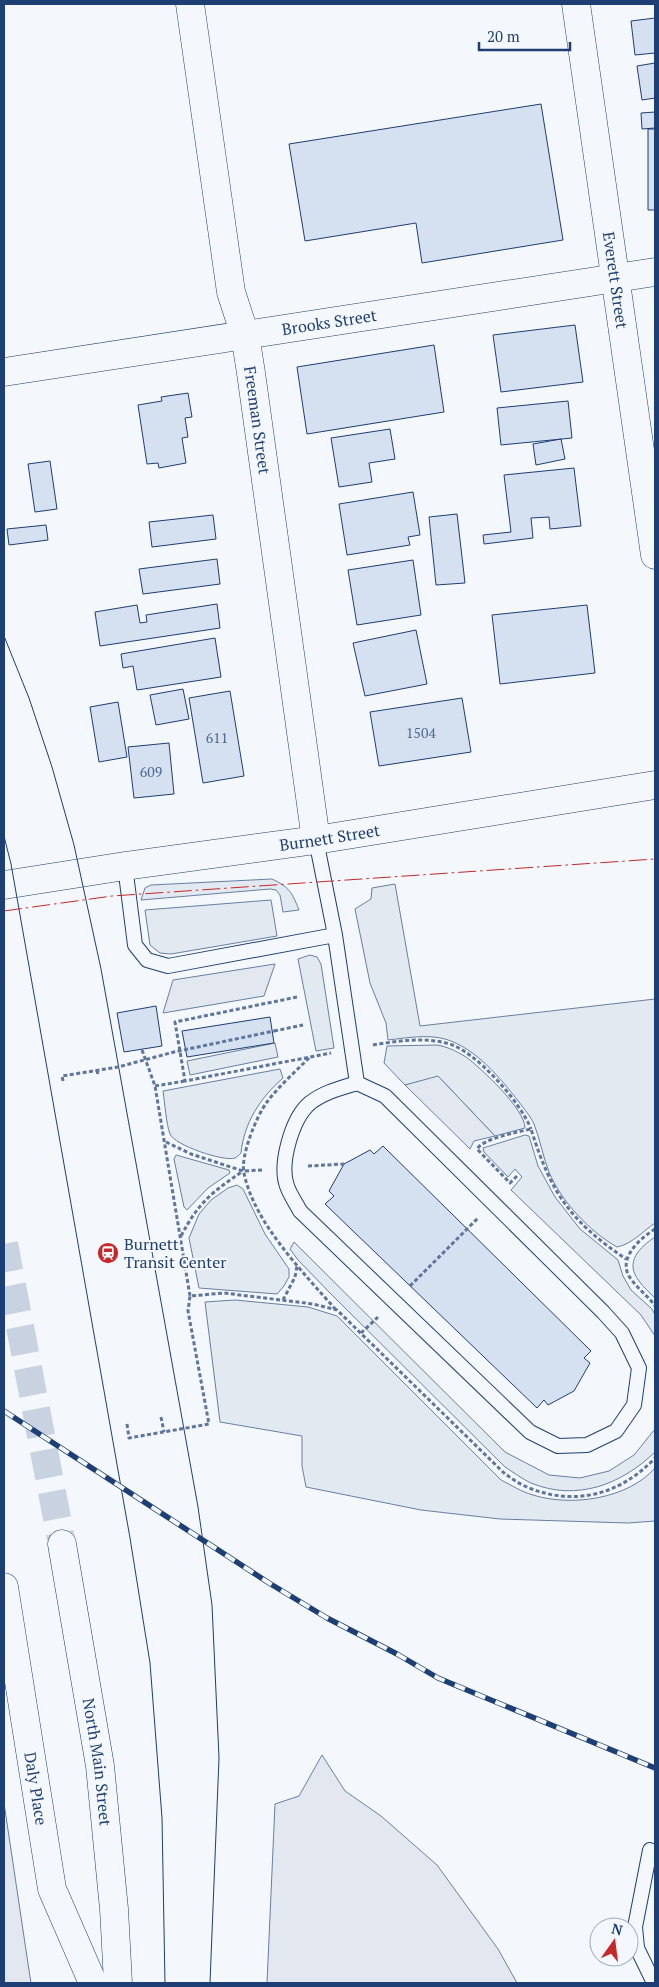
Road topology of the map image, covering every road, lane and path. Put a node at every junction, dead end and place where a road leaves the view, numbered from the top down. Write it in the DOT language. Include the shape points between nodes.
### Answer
graph roads {
  1 [pos="190,4"];
  2 [pos="576,4"];
  3 [pos="655,272"];
  4 [pos="615,278"];
  5 [pos="245,335"];
  6 [pos="4,372"];
  7 [pos="655,555"];
  8 [pos="655,785"];
  9 [pos="316,840"];
  10 [pos="125,866"];
  11 [pos="4,885"];
  12 [pos="336,935"];
  13 [pos="297,997"];
  14 [pos="303,1025"];
  15 [pos="352,1049"];
  16 [pos="144,1060"];
  17 [pos="97,1070"];
  18 [pos="98,1075"];
  19 [pos="63,1080"];
  20 [pos="185,1081"];
  21 [pos="357,1083"];
  22 [pos="155,1086"];
  23 [pos="531,1129"];
  24 [pos="165,1142"];
  25 [pos="517,1176"];
  26 [pos="510,1182"];
  27 [pos="492,1202"];
  28 [pos="655,1229"];
  29 [pos="181,1237"];
  30 [pos="626,1260"];
  31 [pos="297,1265"];
  32 [pos="190,1296"];
  33 [pos="283,1300"];
  34 [pos="394,1302"];
  35 [pos="655,1306"];
  36 [pos="361,1333"];
  37 [pos="161,1417"];
  38 [pos="127,1424"];
  39 [pos="164,1432"];
  40 [pos="655,1458"];
  41 [pos="62,1544"];
  42 [pos="4,1587"];
  43 [pos="650,1850"];
  44 [pos="93,1983"];
  45 [pos="118,1983"];
  46 [pos="654,1983"];
  1 -- 5 [label="street, Freeman Street" via="232,292"];
  2 -- 4 [label="street, Everett Street"];
  3 -- 4 [label="street, Brooks Street"];
  4 -- 5 [label="street, Brooks Street"];
  4 -- 7 [label="street, Everett Street"];
  5 -- 6 [label="street, Brooks Street"];
  5 -- 9 [label="street, Freeman Street"];
  8 -- 9 [label="street, Burnett Street"];
  9 -- 10 [label="street, Burnett Street"];
  9 -- 12 [label="lane"];
  10 -- 11 [label="street, Burnett Street"];
  10 -- 12 [label="lane" via="135,945 147,960 168,966"];
  12 -- 15 [label="lane"];
  13 -- 20 [label="path" via="175,1022"];
  14 -- 16 [label="path, bridge"];
  15 -- 20 [label="path"];
  15 -- 21 [label="lane"];
  15 -- 23 [label="path" via="416,1040 452,1045 499,1082 526,1116"];
  16 -- 17 [label="path, bridge"];
  16 -- 22 [label="path" via="142,1050"];
  17 -- 18 [label="path, bridge"];
  17 -- 19 [label="path, bridge" via="62,1076"];
  20 -- 22 [label="path"];
  21 -- 27 [label="lane" via="385,1096"];
  21 -- 34 [label="lane" via="332,1090 309,1104 293,1127 285,1154 286,1185 300,1211"];
  22 -- 24 [label="path"];
  23 -- 26 [label="path" via="494,1138 477,1149"];
  23 -- 30 [label="path" via="545,1170 558,1194 579,1222"];
  24 -- 29 [label="path"];
  24 -- 29 [label="path" via="243,1171 207,1197 193,1213"];
  25 -- 26 [label="path"];
  26 -- 27 [label="path"];
  27 -- 34 [label="path"];
  27 -- 34 [label="lane" via="622,1333 639,1368 634,1405 616,1431 587,1445 558,1446 530,1432"];
  28 -- 30 [label="path" via="634,1247"];
  29 -- 32 [label="path"];
  30 -- 35 [label="path" via="630,1278"];
  31 -- 33 [label="path" via="295,1277"];
  32 -- 33 [label="path" via="224,1293"];
  32 -- 39 [label="path" via="188,1311 208,1424"];
  33 -- 36 [label="path" via="337,1310"];
  34 -- 36 [label="path"];
  36 -- 40 [label="path" via="504,1473 526,1487 580,1498 626,1482"];
  37 -- 39 [label="path"];
  38 -- 39 [label="path" via="130,1438"];
  41 -- 45 [label="street, North Main Street" via="100,1766"];
  42 -- 44 [label="street, Daly Place" via="52,1890"];
  43 -- 46 [label="lane" via="636,1928 637,1948"];
}
